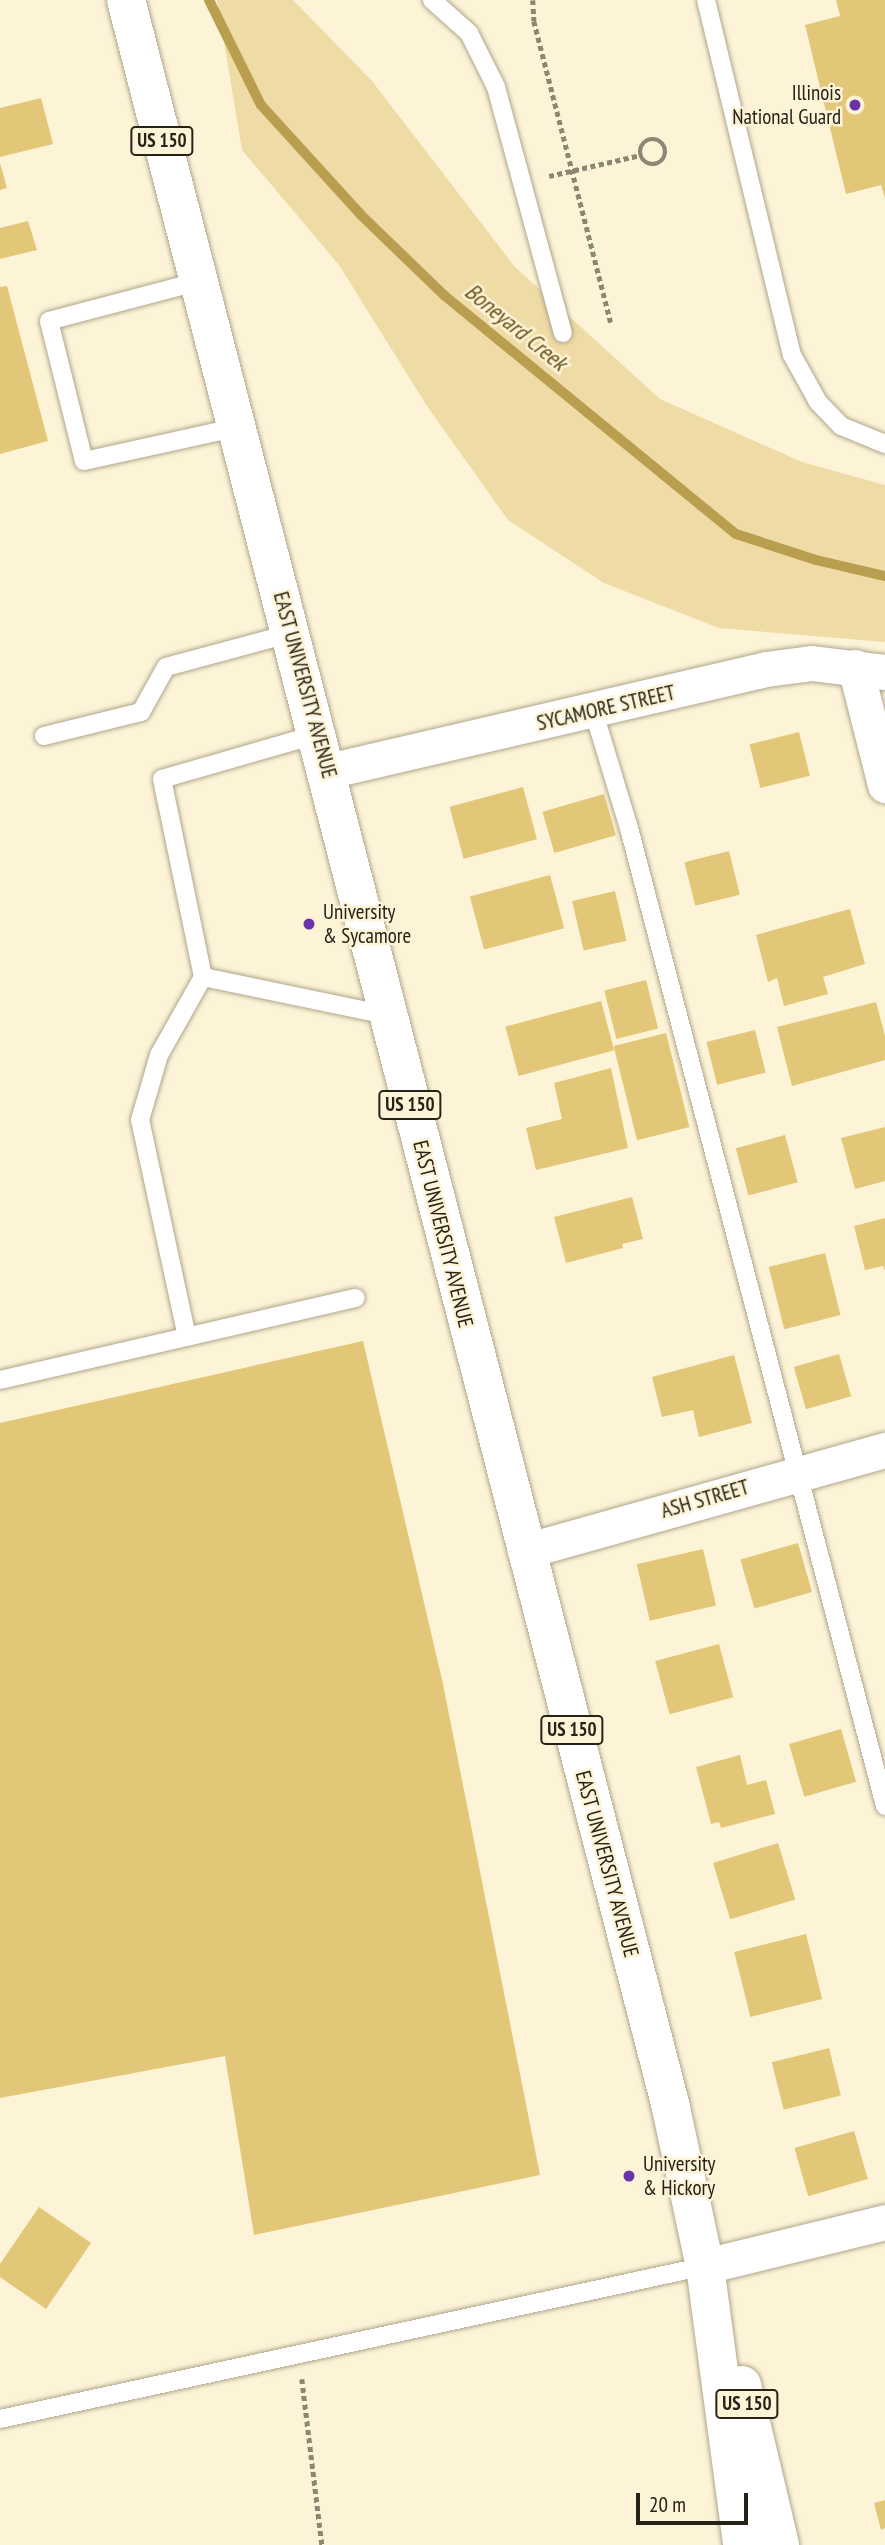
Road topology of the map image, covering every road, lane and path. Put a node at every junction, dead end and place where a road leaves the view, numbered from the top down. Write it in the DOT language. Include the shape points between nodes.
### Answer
graph roads {
  1 [pos="126,0"];
  2 [pos="432,0"];
  3 [pos="533,0"];
  4 [pos="706,0"];
  5 [pos="640,155"];
  6 [pos="572,171"];
  7 [pos="522,182"];
  8 [pos="200,281"];
  9 [pos="611,324"];
  10 [pos="563,332"];
  11 [pos="238,427"];
  12 [pos="885,444"];
  13 [pos="292,633"];
  14 [pos="870,669"];
  15 [pos="594,713"];
  16 [pos="318,734"];
  17 [pos="44,736"];
  18 [pos="328,771"];
  19 [pos="885,785"];
  20 [pos="203,977"];
  21 [pos="387,1015"];
  22 [pos="356,1298"];
  23 [pos="187,1337"];
  24 [pos="0,1380"];
  25 [pos="885,1450"];
  26 [pos="798,1472"];
  27 [pos="525,1551"];
  28 [pos="885,1807"];
  29 [pos="885,2222"];
  30 [pos="705,2266"];
  31 [pos="299,2354"];
  32 [pos="0,2419"];
  33 [pos="322,2545"];
  34 [pos="742,2545"];
  35 [pos="780,2545"];
  1 -- 8 [label="main road, EAST UNIVERSITY AVENUE / US 150"];
  2 -- 7 [label="lane" via="469,33 491,76"];
  3 -- 6 [label="path"];
  4 -- 12 [label="lane" via="792,355 818,402 841,426"];
  5 -- 5 [label="path" via="654,165 664,158 666,149 662,142 650,140 641,147"];
  5 -- 6 [label="path"];
  6 -- 7 [label="path"];
  6 -- 9 [label="path"];
  7 -- 10 [label="lane"];
  8 -- 11 [label="main road, EAST UNIVERSITY AVENUE / US 150"];
  8 -- 11 [label="lane" via="49,321 84,461"];
  11 -- 13 [label="main road, EAST UNIVERSITY AVENUE / US 150"];
  13 -- 16 [label="main road, EAST UNIVERSITY AVENUE / US 150"];
  13 -- 17 [label="lane" via="166,667 141,712"];
  14 -- 15 [label="street, SYCAMORE STREET" via="811,663 765,669"];
  14 -- 19 [label="street"];
  15 -- 18 [label="street, SYCAMORE STREET" via="401,751"];
  15 -- 26 [label="lane" via="629,828"];
  16 -- 18 [label="main road, EAST UNIVERSITY AVENUE / US 150"];
  16 -- 20 [label="lane" via="162,779"];
  18 -- 21 [label="main road, EAST UNIVERSITY AVENUE / US 150"];
  20 -- 21 [label="lane"];
  20 -- 23 [label="lane" via="159,1055 140,1120"];
  21 -- 27 [label="main road, EAST UNIVERSITY AVENUE / US 150"];
  22 -- 23 [label="lane"];
  23 -- 24 [label="lane"];
  25 -- 26 [label="street, ASH STREET"];
  26 -- 27 [label="street, ASH STREET"];
  26 -- 28 [label="lane"];
  27 -- 30 [label="main road, EAST UNIVERSITY AVENUE / US 150" via="671,2108"];
  29 -- 30 [label="street"];
  30 -- 31 [label="lane"];
  30 -- 34 [label="main road, EAST UNIVERSITY AVENUE / US 150"];
  30 -- 35 [label="main road, EAST UNIVERSITY AVENUE / US 150" via="742,2383"];
  31 -- 32 [label="lane"];
  31 -- 33 [label="path"];
}
